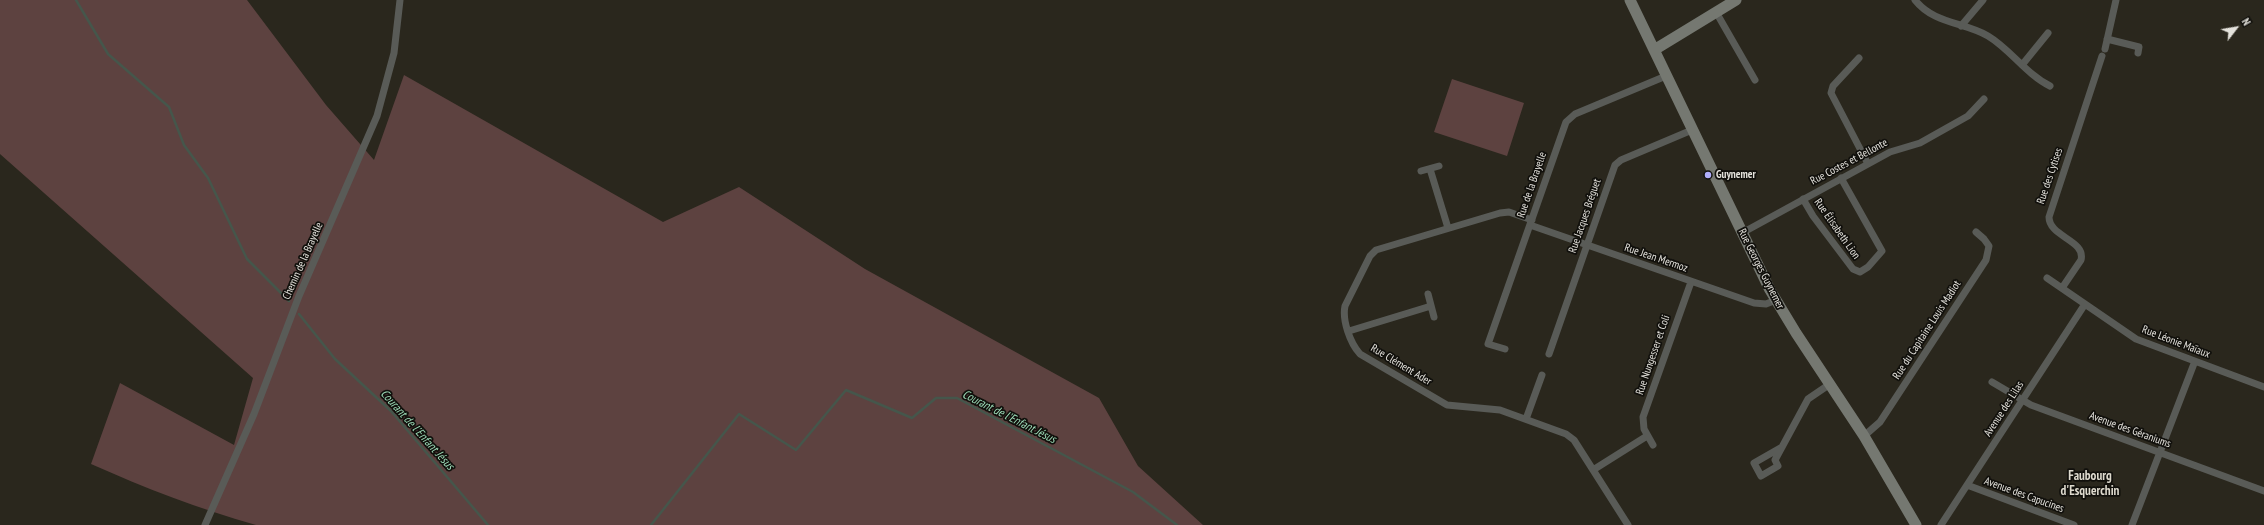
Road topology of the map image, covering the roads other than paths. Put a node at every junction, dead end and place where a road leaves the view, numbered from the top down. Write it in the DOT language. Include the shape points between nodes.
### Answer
graph roads {
  1 [pos="400,0"];
  2 [pos="1630,0"];
  3 [pos="1736,0"];
  4 [pos="1915,0"];
  5 [pos="1983,0"];
  6 [pos="2116,0"];
  7 [pos="1716,12"];
  8 [pos="1961,26"];
  9 [pos="2048,33"];
  10 [pos="2107,39"];
  11 [pos="1654,50"];
  12 [pos="2138,53"];
  13 [pos="1859,58"];
  14 [pos="2022,65"];
  15 [pos="1666,76"];
  16 [pos="1755,80"];
  17 [pos="2050,86"];
  18 [pos="1984,99"];
  19 [pos="1692,130"];
  20 [pos="1868,164"];
  21 [pos="1440,166"];
  22 [pos="1430,169"];
  23 [pos="1421,171"];
  24 [pos="1840,178"];
  25 [pos="1803,199"];
  26 [pos="1531,223"];
  27 [pos="1448,228"];
  28 [pos="1976,232"];
  29 [pos="1742,233"];
  30 [pos="1586,245"];
  31 [pos="2047,278"];
  32 [pos="1691,282"];
  33 [pos="2062,288"];
  34 [pos="1428,294"];
  35 [pos="1776,300"];
  36 [pos="2085,304"];
  37 [pos="1431,306"];
  38 [pos="1434,317"];
  39 [pos="1349,330"];
  40 [pos="1505,350"];
  41 [pos="1549,354"];
  42 [pos="2195,361"];
  43 [pos="1542,375"];
  44 [pos="1992,382"];
  45 [pos="1830,384"];
  46 [pos="2264,387"];
  47 [pos="2022,401"];
  48 [pos="1526,419"];
  49 [pos="1647,436"];
  50 [pos="1864,436"];
  51 [pos="1653,445"];
  52 [pos="1782,448"];
  53 [pos="2160,453"];
  54 [pos="1593,470"];
  55 [pos="1967,486"];
  56 [pos="2264,491"];
  57 [pos="205,525"];
  58 [pos="1628,525"];
  59 [pos="1916,525"];
  60 [pos="1941,525"];
  61 [pos="2074,525"];
  62 [pos="2132,525"];
  1 -- 57 [label="street, Chemin de la Brayelle" via="394,53 377,116 299,296 254,414"];
  2 -- 11 [label="main road, Rue Georges Guynemer"];
  3 -- 7 [label="main road"];
  4 -- 8 [label="street" via="1931,14"];
  5 -- 8 [label="street"];
  6 -- 10 [label="street"];
  7 -- 11 [label="main road"];
  7 -- 16 [label="street"];
  8 -- 14 [label="street" via="1990,37"];
  9 -- 14 [label="street"];
  10 -- 12 [label="street" via="2139,47"];
  10 -- 33 [label="street, Rue des Cytises" via="2049,217 2052,227 2078,247 2082,255"];
  11 -- 15 [label="main road, Rue Georges Guynemer"];
  13 -- 20 [label="street" via="1833,86 1831,93"];
  14 -- 17 [label="street"];
  15 -- 19 [label="main road, Rue Georges Guynemer"];
  15 -- 26 [label="street, Rue de la Brayelle" via="1568,119"];
  18 -- 20 [label="street, Rue Costes et Bellonte" via="1968,116 1920,143 1895,150"];
  19 -- 29 [label="main road, Rue Georges Guynemer"];
  19 -- 30 [label="street, Rue Jacques Bréguet" via="1617,163"];
  20 -- 24 [label="street, Rue Costes et Bellonte"];
  21 -- 22 [label="street"];
  22 -- 23 [label="street"];
  22 -- 27 [label="street"];
  24 -- 25 [label="street, Rue Costes et Bellonte"];
  24 -- 25 [label="street, Rue Élisabeth Lion" via="1882,251 1860,272 1852,269 1812,216"];
  25 -- 29 [label="street, Rue Costes et Bellonte"];
  26 -- 27 [label="street, Rue Clément Ader" via="1505,212"];
  26 -- 30 [label="street, Rue Jean Mermoz"];
  26 -- 40 [label="street, Rue de la Brayelle" via="1488,344"];
  27 -- 39 [label="street, Rue Clément Ader" via="1383,246 1373,253 1345,306 1344,314"];
  28 -- 50 [label="street, Rue du Capitaine Louis Madiot" via="1989,246 1986,260 1880,422"];
  29 -- 35 [label="main road, Rue Georges Guynemer"];
  30 -- 32 [label="street, Rue Jean Mermoz"];
  30 -- 41 [label="street, Rue Jacques Bréguet"];
  31 -- 33 [label="street, Rue Léonie Maïaux"];
  32 -- 35 [label="street, Rue Jean Mermoz" via="1754,303 1766,304"];
  32 -- 49 [label="street, Rue Nungesser et Coli" via="1643,417"];
  33 -- 36 [label="street, Rue Léonie Maïaux"];
  34 -- 37 [label="street"];
  35 -- 45 [label="main road, Rue Georges Guynemer"];
  36 -- 42 [label="street, Rue Léonie Maïaux" via="2136,339"];
  36 -- 47 [label="street, Avenue des Lilas"];
  37 -- 38 [label="street"];
  37 -- 39 [label="street"];
  39 -- 48 [label="street, Rue Clément Ader" via="1354,346 1360,354 1447,405 1495,409"];
  42 -- 46 [label="street, Rue Léonie Maïaux"];
  42 -- 53 [label="street"];
  43 -- 48 [label="street"];
  44 -- 47 [label="street, Avenue des Géraniums"];
  45 -- 50 [label="main road, Rue Georges Guynemer"];
  45 -- 52 [label="street" via="1808,399"];
  47 -- 53 [label="street, Avenue des Géraniums"];
  47 -- 55 [label="street, Avenue des Lilas"];
  48 -- 54 [label="street, Rue Clément Ader" via="1570,437"];
  49 -- 51 [label="street"];
  49 -- 54 [label="street"];
  50 -- 59 [label="main road, Rue Georges Guynemer"];
  53 -- 56 [label="street, Avenue des Géraniums"];
  53 -- 62 [label="street"];
  54 -- 58 [label="street, Rue Clément Ader"];
  55 -- 60 [label="street, Avenue des Lilas"];
  55 -- 61 [label="street, Avenue des Capucines"];
}
